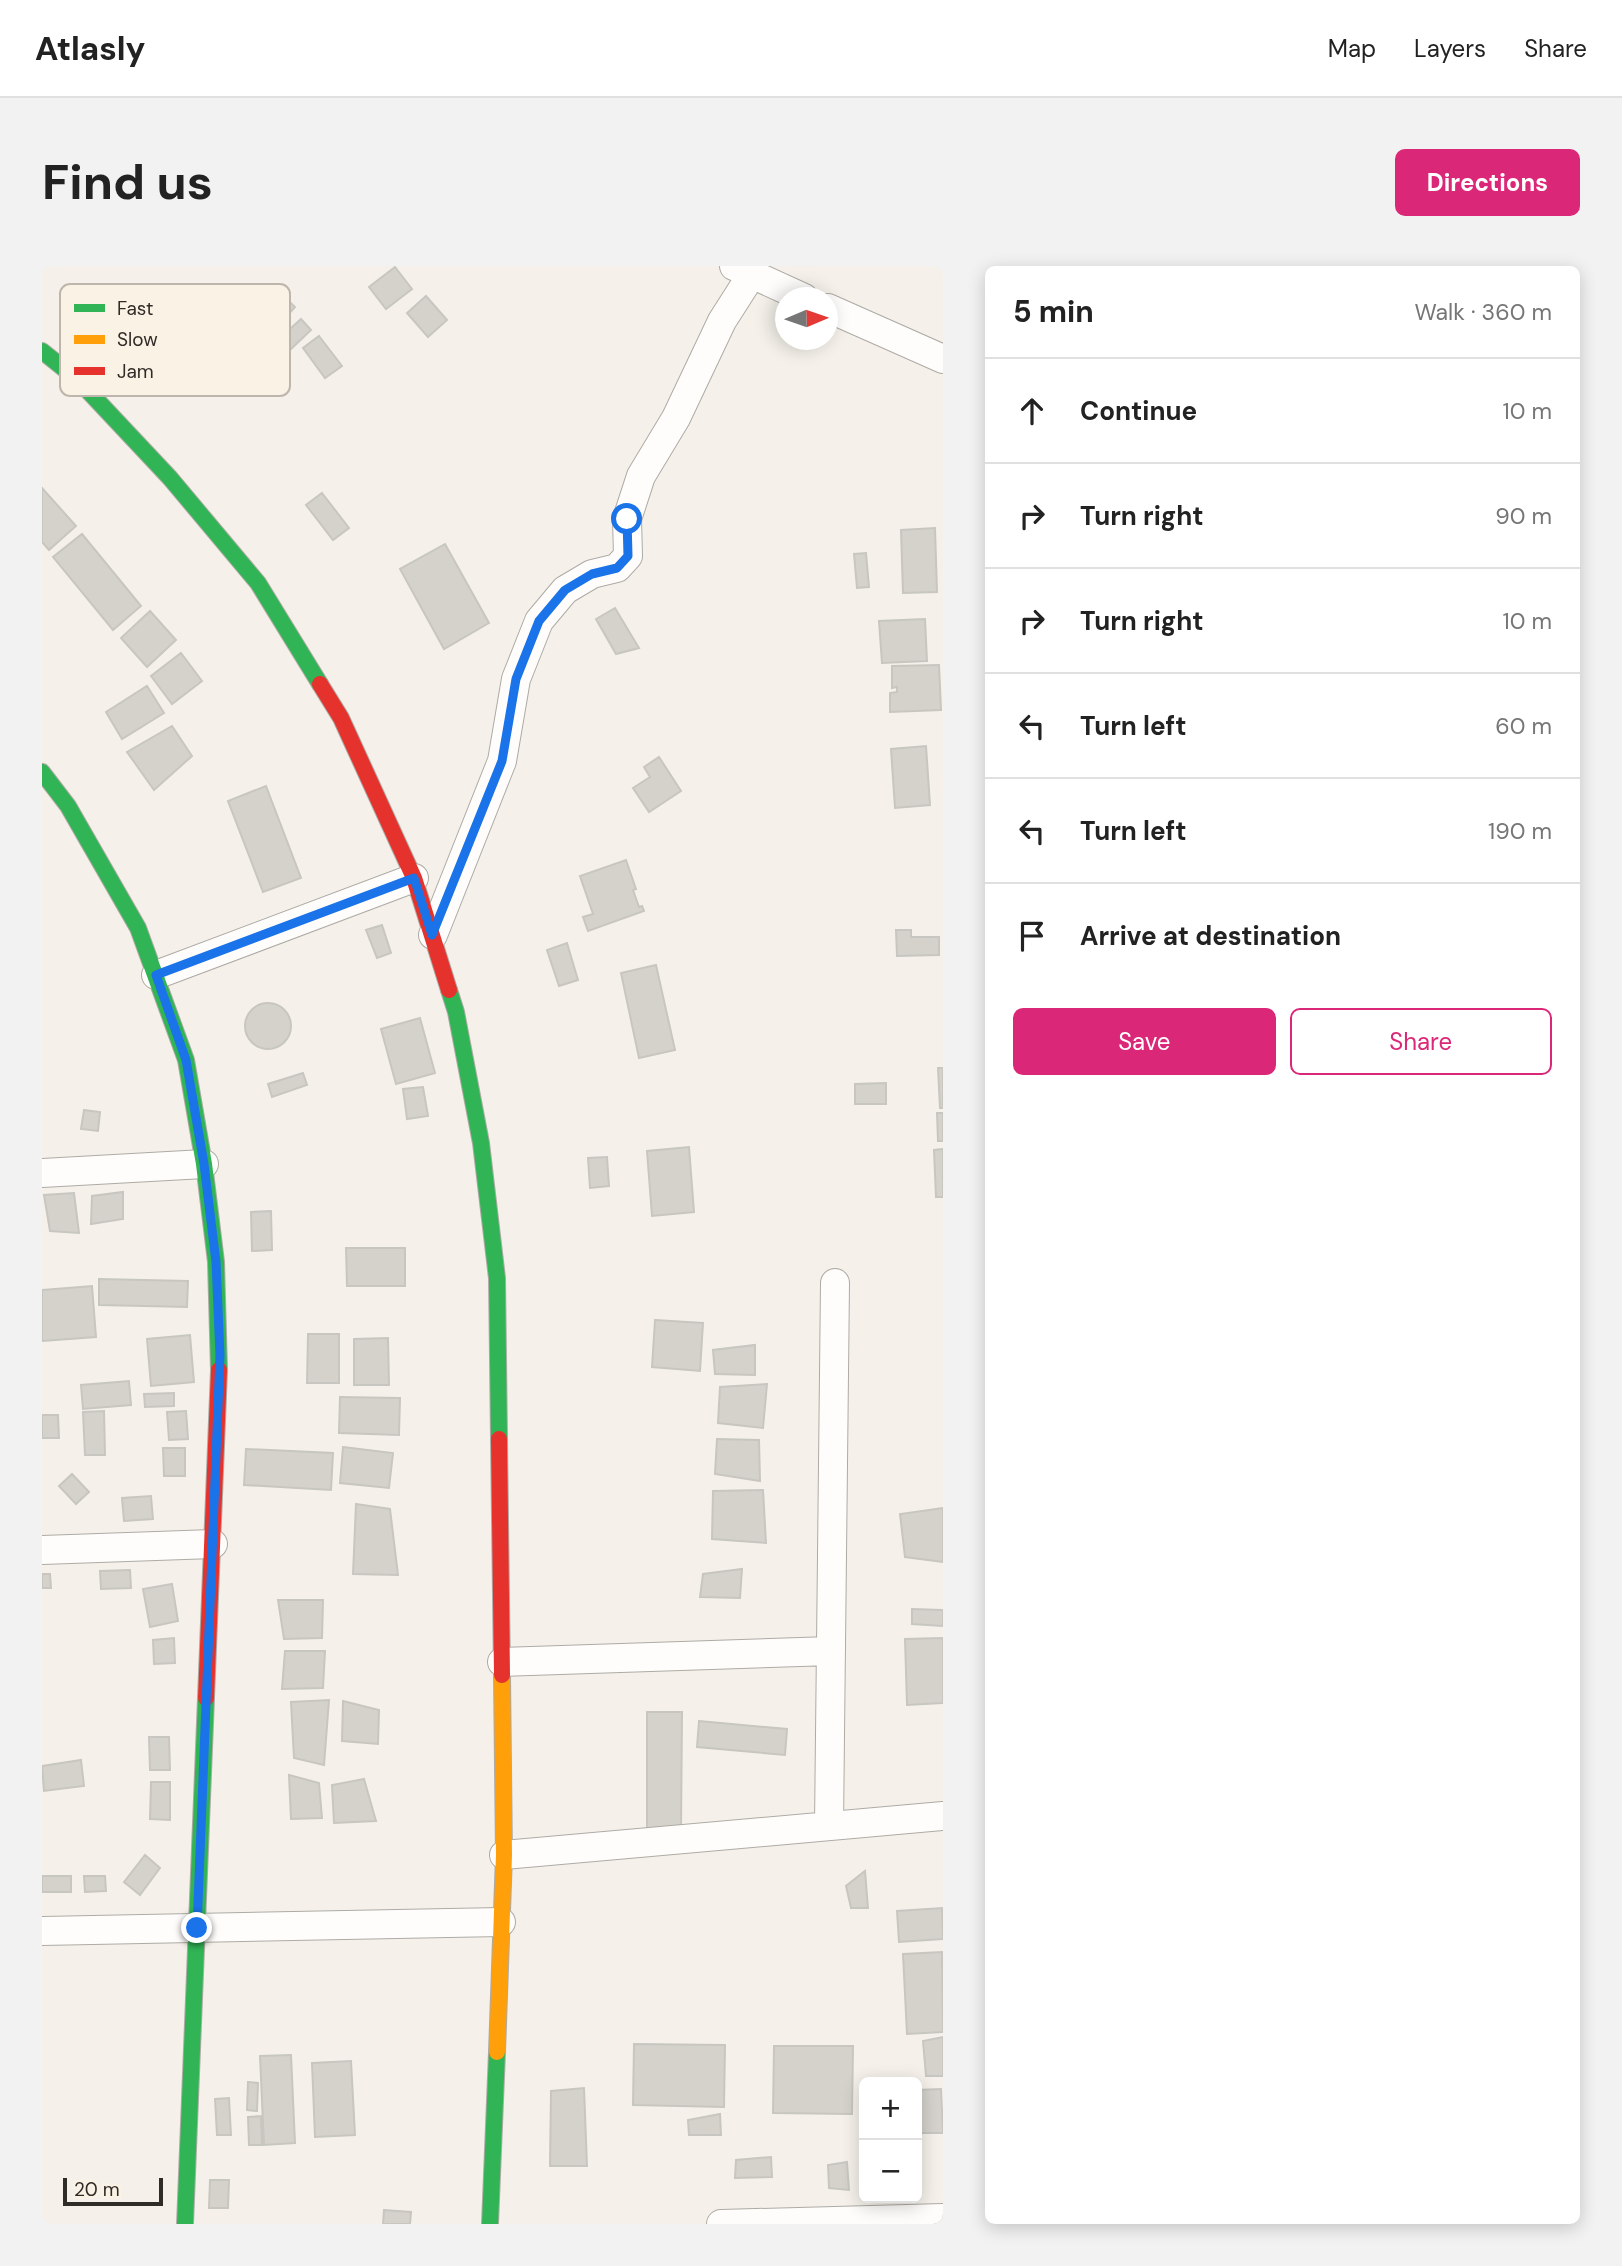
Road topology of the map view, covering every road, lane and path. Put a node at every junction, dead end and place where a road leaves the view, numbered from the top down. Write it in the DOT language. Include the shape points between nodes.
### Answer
graph roads {
  1 [pos="743,270"];
  2 [pos="780,287"];
  3 [pos="838,312"];
  4 [pos="42,351"];
  5 [pos="943,359"];
  6 [pos="60,365"];
  7 [pos="93,396"];
  8 [pos="42,772"];
  9 [pos="414,878"];
  10 [pos="432,935"];
  11 [pos="156,975"];
  12 [pos="204,1164"];
  13 [pos="42,1173"];
  14 [pos="835,1283"];
  15 [pos="213,1544"];
  16 [pos="42,1550"];
  17 [pos="831,1651"];
  18 [pos="502,1662"];
  19 [pos="943,1816"];
  20 [pos="829,1826"];
  21 [pos="504,1855"];
  22 [pos="501,1922"];
  23 [pos="197,1928"];
  24 [pos="42,1931"];
  25 [pos="943,2218"];
  26 [pos="772,2223"];
  27 [pos="185,2224"];
  28 [pos="490,2224"];
  29 [pos="721,2224"];
  1 -- 2 [label="street"];
  1 -- 10 [label="street" via="676,418 641,476 627,519 628,556 617,568 592,574 565,590 539,621 516,679 502,761"];
  3 -- 5 [label="street"];
  4 -- 6 [label="street"];
  7 -- 9 [label="street" via="258,583 341,718"];
  8 -- 11 [label="street" via="68,806 138,928"];
  9 -- 10 [label="street"];
  9 -- 11 [label="street"];
  10 -- 18 [label="street" via="456,1012 481,1143 497,1278"];
  11 -- 12 [label="street" via="186,1060"];
  12 -- 13 [label="street"];
  12 -- 15 [label="street" via="216,1262 220,1355"];
  14 -- 17 [label="street"];
  15 -- 16 [label="street"];
  15 -- 23 [label="street"];
  17 -- 18 [label="street"];
  17 -- 20 [label="street"];
  18 -- 21 [label="street"];
  19 -- 20 [label="street"];
  20 -- 21 [label="street"];
  21 -- 22 [label="street"];
  22 -- 23 [label="street"];
  22 -- 28 [label="street"];
  23 -- 24 [label="street"];
  23 -- 27 [label="street"];
  25 -- 26 [label="street"];
  26 -- 29 [label="street"];
}
